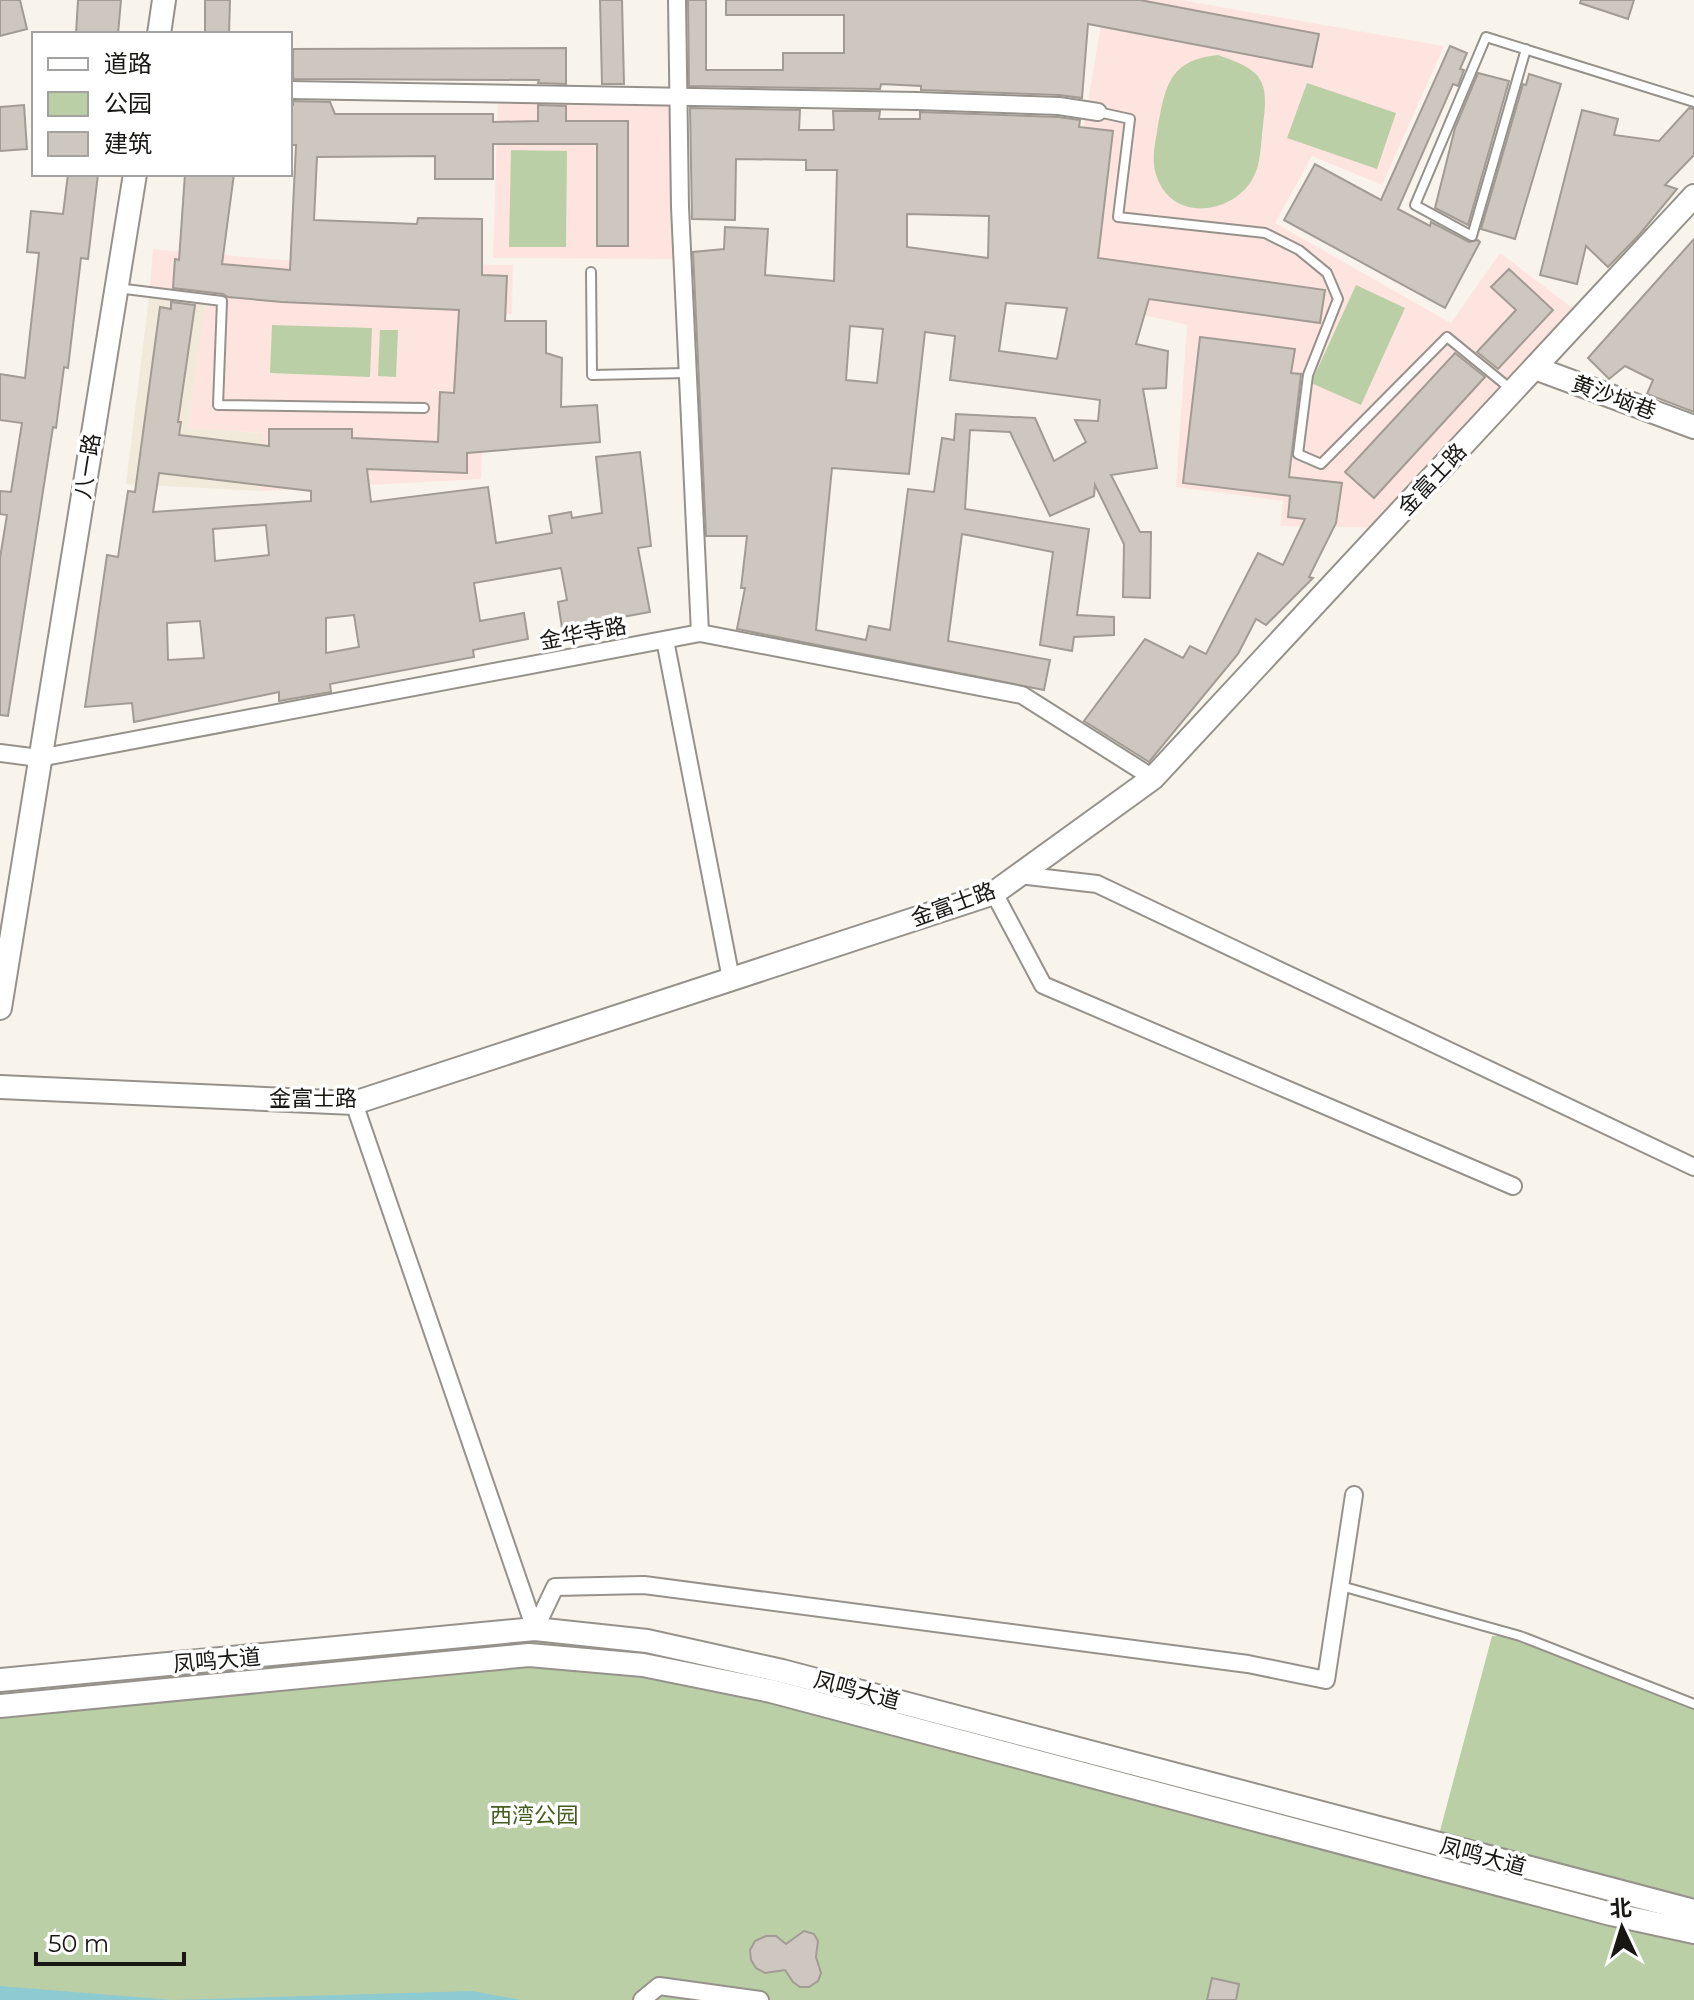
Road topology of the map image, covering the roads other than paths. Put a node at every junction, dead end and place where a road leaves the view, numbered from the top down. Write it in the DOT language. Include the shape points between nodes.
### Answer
graph roads {
  1 [pos="164,0"];
  2 [pos="677,0"];
  3 [pos="159,32"];
  4 [pos="1526,49"];
  5 [pos="292,90"];
  6 [pos="679,99"];
  7 [pos="1694,102"];
  8 [pos="1098,112"];
  9 [pos="135,176"];
  10 [pos="1694,196"];
  11 [pos="591,272"];
  12 [pos="117,288"];
  13 [pos="1535,368"];
  14 [pos="688,373"];
  15 [pos="1513,391"];
  16 [pos="424,408"];
  17 [pos="1694,427"];
  18 [pos="700,633"];
  19 [pos="665,640"];
  20 [pos="0,753"];
  21 [pos="39,758"];
  22 [pos="1153,778"];
  23 [pos="1019,875"];
  24 [pos="994,893"];
  25 [pos="731,979"];
  26 [pos="0,1008"];
  27 [pos="0,1087"];
  28 [pos="354,1103"];
  29 [pos="1694,1167"];
  30 [pos="1513,1186"];
  31 [pos="1354,1495"];
  32 [pos="1340,1586"];
  33 [pos="535,1629"];
  34 [pos="0,1680"];
  35 [pos="1694,1704"];
  36 [pos="0,1706"];
  37 [pos="1694,1911"];
  38 [pos="1694,1932"];
  39 [pos="642,2000"];
  40 [pos="760,2000"];
  1 -- 3 [label="main road"];
  2 -- 6 [label="street"];
  4 -- 4 [label="lane" via="1486,37 1415,205 1472,236"];
  4 -- 7 [label="lane"];
  5 -- 6 [label="street"];
  6 -- 8 [label="street" via="916,101"];
  6 -- 14 [label="street"];
  8 -- 15 [label="lane" via="1130,119 1118,217 1265,233 1299,250 1327,273 1338,299 1308,375 1298,454 1321,464 1447,337"];
  9 -- 12 [label="main road, 八一路"];
  10 -- 13 [label="main road, 金富士路"];
  11 -- 14 [label="lane" via="592,375"];
  12 -- 16 [label="lane" via="222,301 218,405"];
  12 -- 21 [label="main road, 八一路"];
  13 -- 15 [label="main road, 金富士路"];
  13 -- 17 [label="main road, 黄沙垴巷"];
  14 -- 18 [label="street"];
  15 -- 22 [label="main road, 金富士路"];
  18 -- 19 [label="street, 金华寺路"];
  18 -- 22 [label="street, 金华寺路" via="1022,695"];
  19 -- 21 [label="street, 金华寺路"];
  19 -- 25 [label="street"];
  20 -- 21 [label="street, 金华寺路"];
  21 -- 26 [label="main road, 八一路"];
  22 -- 23 [label="main road, 金富士路"];
  23 -- 24 [label="main road, 金富士路"];
  23 -- 29 [label="street" via="1097,884"];
  24 -- 25 [label="main road, 金富士路"];
  24 -- 30 [label="street" via="1043,985"];
  25 -- 28 [label="main road, 金富士路"];
  27 -- 28 [label="main road, 金富士路"];
  28 -- 33 [label="street"];
  31 -- 32 [label="street"];
  32 -- 33 [label="street" via="1326,1680 1248,1664 644,1585 555,1587"];
  32 -- 35 [label="lane" via="1520,1636"];
  33 -- 34 [label="main road, 凤鸣大道"];
  33 -- 37 [label="main road, 凤鸣大道" via="647,1641 782,1671"];
  36 -- 38 [label="main road, 凤鸣大道" via="529,1655 643,1665 771,1691"];
  39 -- 40 [label="street" via="659,1986"];
}
